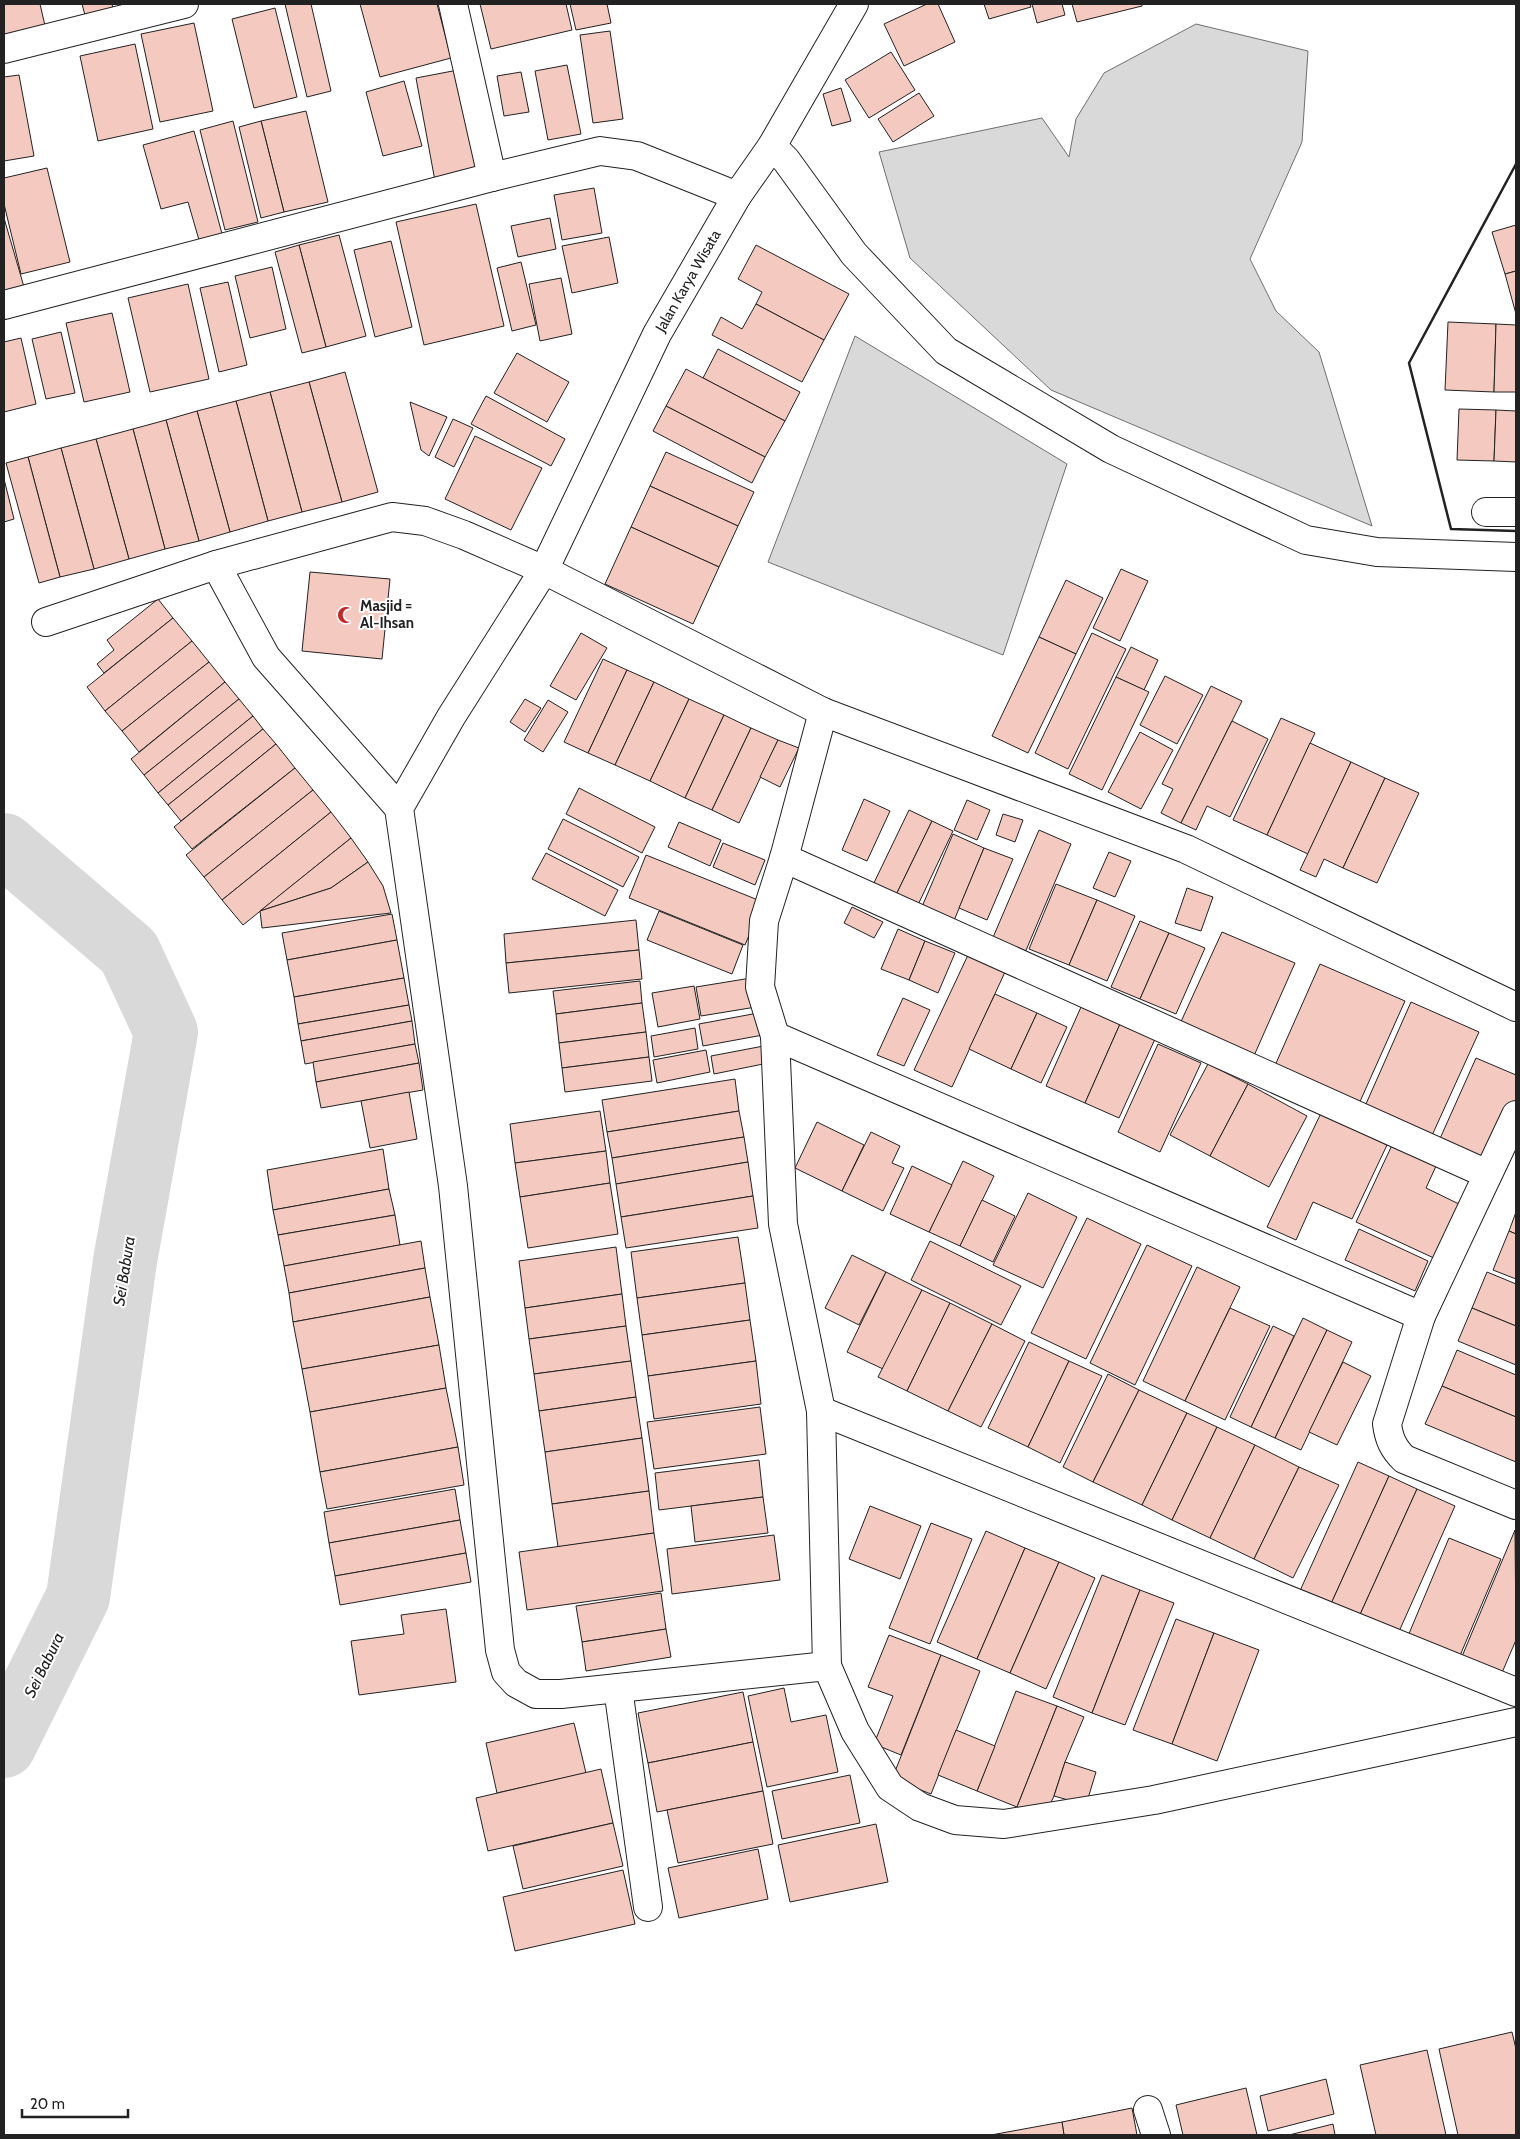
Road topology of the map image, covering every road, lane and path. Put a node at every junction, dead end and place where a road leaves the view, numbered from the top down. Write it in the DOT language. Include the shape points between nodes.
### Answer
graph roads {
  1 [pos="184,4"];
  2 [pos="454,4"];
  3 [pos="854,4"];
  4 [pos="4,49"];
  5 [pos="772,146"];
  6 [pos="492,177"];
  7 [pos="737,196"];
  8 [pos="4,305"];
  9 [pos="1486,512"];
  10 [pos="1516,512"];
  11 [pos="1516,557"];
  12 [pos="216,565"];
  13 [pos="544,570"];
  14 [pos="46,622"];
  15 [pos="823,712"];
  16 [pos="399,808"];
  17 [pos="784,858"];
  18 [pos="1516,1006"];
  19 [pos="775,1036"];
  20 [pos="1516,1115"];
  21 [pos="1487,1174"];
  22 [pos="1422,1316"];
  23 [pos="821,1411"];
  24 [pos="1516,1505"];
  25 [pos="828,1666"];
  26 [pos="618,1688"];
  27 [pos="1516,1692"];
  28 [pos="1516,1722"];
  29 [pos="648,1907"];
  1 -- 4 [label="street"];
  2 -- 6 [label="street"];
  3 -- 5 [label="street, Jalan Karya Wisata"];
  5 -- 7 [label="street, Jalan Karya Wisata"];
  5 -- 11 [label="street" via="786,160 854,254 946,351 1111,449 1306,540 1377,552"];
  6 -- 7 [label="street" via="600,151 637,156"];
  6 -- 8 [label="street"];
  7 -- 13 [label="street, Jalan Karya Wisata" via="657,334"];
  9 -- 10 [label="street"];
  12 -- 13 [label="street" via="392,517 425,521"];
  12 -- 14 [label="street"];
  12 -- 16 [label="street" via="266,657"];
  13 -- 15 [label="street"];
  13 -- 16 [label="street, Jalan Karya Wisata" via="451,717"];
  15 -- 17 [label="street"];
  15 -- 18 [label="street" via="1186,849"];
  16 -- 26 [label="street" via="453,1186 500,1650 506,1672 516,1683 536,1694"];
  17 -- 19 [label="street" via="764,921 760,987"];
  17 -- 21 [label="street"];
  19 -- 22 [label="street"];
  19 -- 23 [label="street" via="783,1224"];
  20 -- 21 [label="street"];
  21 -- 22 [label="street"];
  22 -- 24 [label="street" via="1387,1424 1389,1438 1404,1459"];
  23 -- 25 [label="street"];
  23 -- 27 [label="street"];
  25 -- 26 [label="street"];
  25 -- 28 [label="street" via="855,1731 890,1787 920,1806 955,1820 1004,1824 1154,1800"];
  26 -- 29 [label="street"];
}
